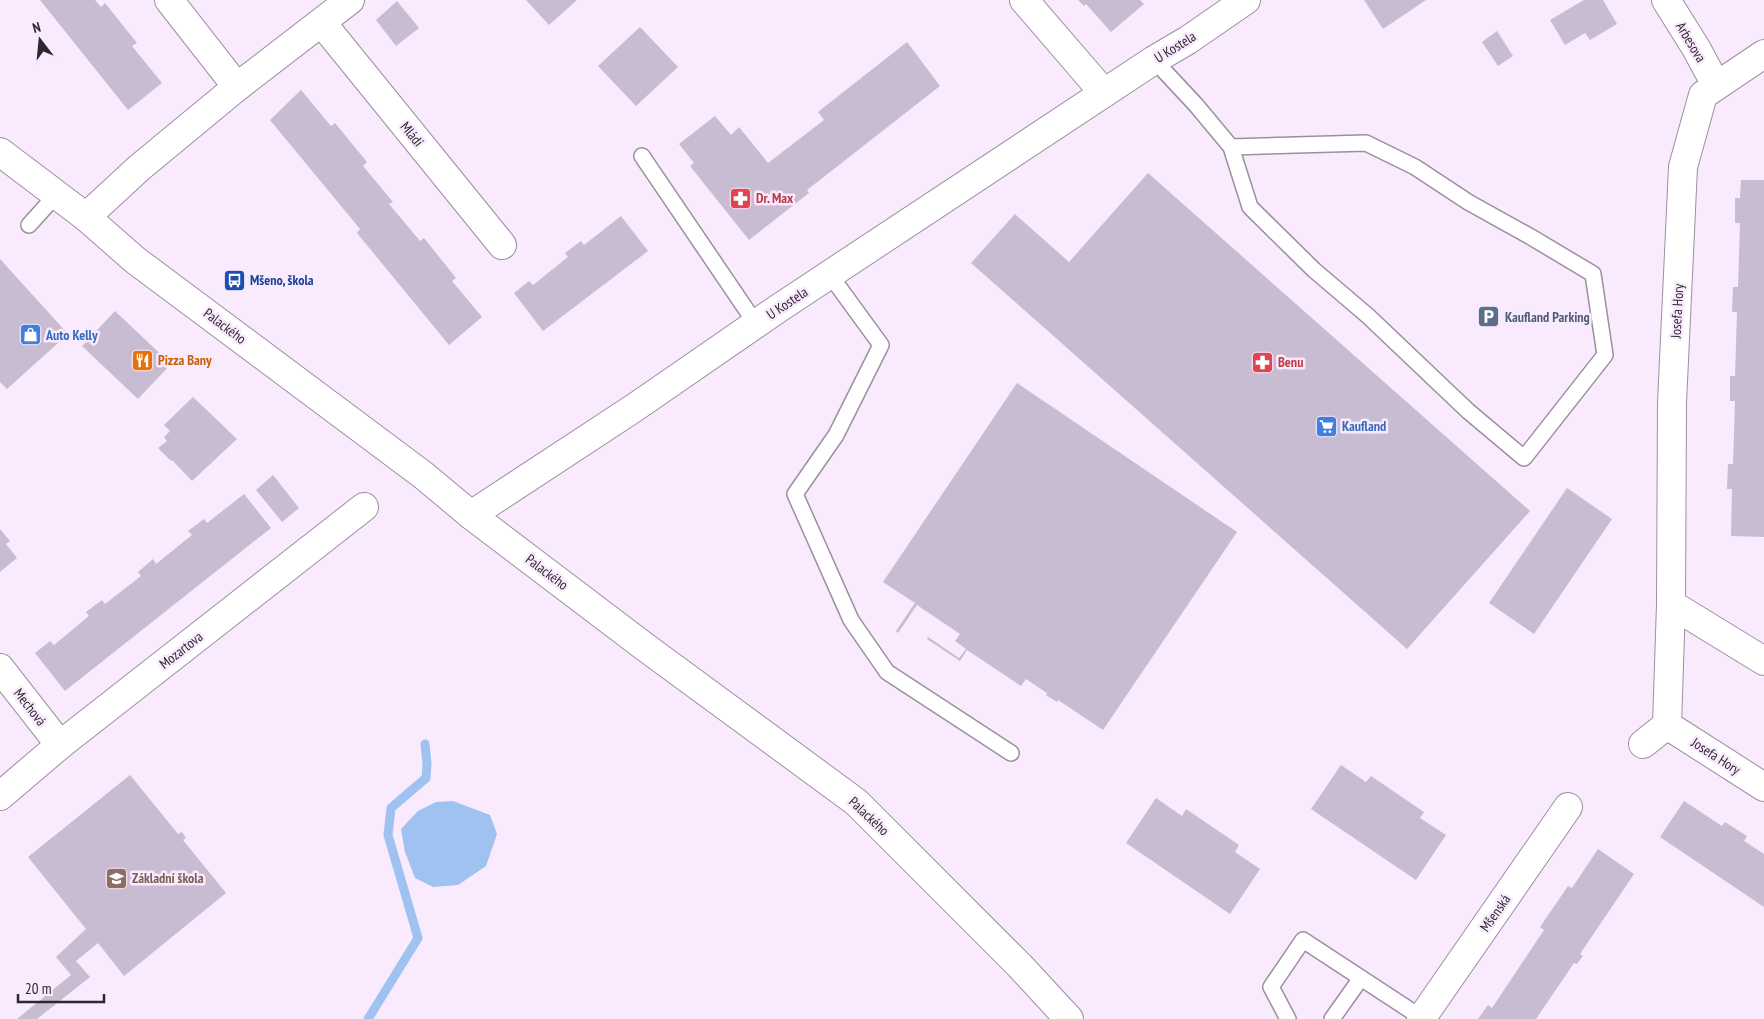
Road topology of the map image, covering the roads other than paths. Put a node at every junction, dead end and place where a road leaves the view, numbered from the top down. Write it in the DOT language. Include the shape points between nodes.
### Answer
graph roads {
  1 [pos="168,0"];
  2 [pos="350,0"];
  3 [pos="1024,0"];
  4 [pos="1246,0"];
  5 [pos="1666,0"];
  6 [pos="322,23"];
  7 [pos="1764,54"];
  8 [pos="1154,60"];
  9 [pos="1716,85"];
  10 [pos="238,87"];
  11 [pos="1104,93"];
  12 [pos="1231,147"];
  13 [pos="0,152"];
  14 [pos="642,156"];
  15 [pos="56,195"];
  16 [pos="86,218"];
  17 [pos="29,225"];
  18 [pos="502,246"];
  19 [pos="830,274"];
  20 [pos="756,324"];
  21 [pos="364,507"];
  22 [pos="472,515"];
  23 [pos="1671,604"];
  24 [pos="1764,661"];
  25 [pos="0,668"];
  26 [pos="1667,725"];
  27 [pos="1643,744"];
  28 [pos="60,745"];
  29 [pos="1011,753"];
  30 [pos="1764,787"];
  31 [pos="0,796"];
  32 [pos="1568,807"];
  33 [pos="1360,978"];
  34 [pos="1069,1019"];
  35 [pos="1288,1019"];
  36 [pos="1332,1019"];
  37 [pos="1422,1019"];
  1 -- 10 [label="street"];
  2 -- 6 [label="street"];
  3 -- 11 [label="street"];
  4 -- 8 [label="street, U Kostela"];
  5 -- 9 [label="street, Arbesova"];
  6 -- 10 [label="street"];
  6 -- 18 [label="street, Mládí"];
  7 -- 9 [label="street, Josefa Hory"];
  8 -- 11 [label="street, U Kostela"];
  8 -- 12 [label="lane"];
  9 -- 23 [label="street, Josefa Hory" via="1703,95 1684,167 1672,403"];
  10 -- 16 [label="street" via="139,168"];
  11 -- 19 [label="street, U Kostela"];
  12 -- 12 [label="lane" via="1250,207 1314,270 1524,458 1605,355 1593,274 1468,202 1415,167 1366,142"];
  13 -- 15 [label="street, Palackého"];
  14 -- 20 [label="lane"];
  15 -- 16 [label="street, Palackého"];
  15 -- 17 [label="lane"];
  16 -- 22 [label="street, Palackého" via="135,260"];
  19 -- 20 [label="street, U Kostela"];
  19 -- 29 [label="lane" via="880,345 836,435 795,494 852,620 887,672"];
  20 -- 22 [label="street, U Kostela"];
  21 -- 28 [label="street, Mozartova"];
  22 -- 34 [label="street, Palackého" via="856,802"];
  23 -- 24 [label="street"];
  23 -- 26 [label="street, Josefa Hory"];
  25 -- 28 [label="street, Mechová"];
  26 -- 27 [label="street"];
  26 -- 30 [label="street, Josefa Hory"];
  28 -- 31 [label="street, Mozartova"];
  32 -- 37 [label="street, Mšenská"];
  33 -- 35 [label="lane" via="1303,940 1271,987"];
  33 -- 36 [label="lane"];
  33 -- 37 [label="lane"];
}
